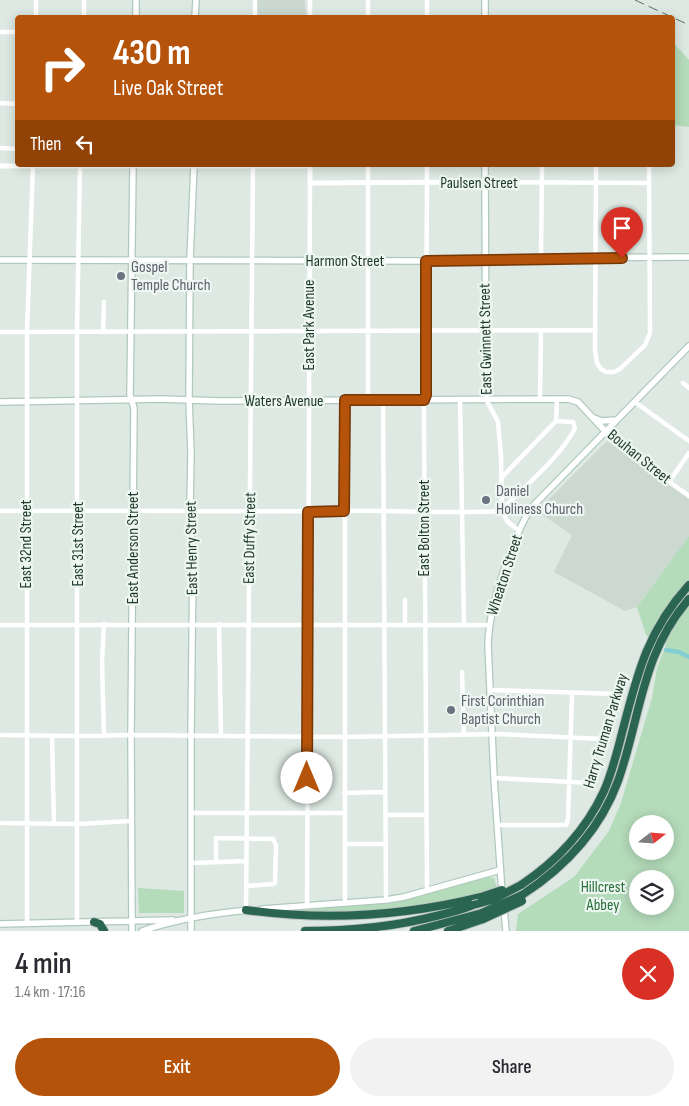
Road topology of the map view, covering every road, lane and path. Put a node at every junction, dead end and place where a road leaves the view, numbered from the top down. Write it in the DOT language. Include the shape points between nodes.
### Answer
graph roads {
  1 [pos="36,0"];
  2 [pos="84,0"];
  3 [pos="136,0"];
  4 [pos="196,0"];
  5 [pos="255,0"];
  6 [pos="310,0"];
  7 [pos="368,0"];
  8 [pos="427,0"];
  9 [pos="485,0"];
  10 [pos="36,15"];
  11 [pos="84,15"];
  12 [pos="136,15"];
  13 [pos="195,15"];
  14 [pos="255,15"];
  15 [pos="310,15"];
  16 [pos="368,15"];
  17 [pos="427,15"];
  18 [pos="484,15"];
  19 [pos="0,32"];
  20 [pos="15,32"];
  21 [pos="0,103"];
  22 [pos="15,104"];
  23 [pos="0,148"];
  24 [pos="15,149"];
  25 [pos="0,166"];
  26 [pos="15,166"];
  27 [pos="33,167"];
  28 [pos="80,167"];
  29 [pos="133,167"];
  30 [pos="194,167"];
  31 [pos="254,167"];
  32 [pos="310,167"];
  33 [pos="368,167"];
  34 [pos="426,167"];
  35 [pos="485,167"];
  36 [pos="542,167"];
  37 [pos="596,167"];
  38 [pos="650,167"];
  39 [pos="484,182"];
  40 [pos="310,183"];
  41 [pos="368,183"];
  42 [pos="426,183"];
  43 [pos="542,183"];
  44 [pos="596,183"];
  45 [pos="649,183"];
  46 [pos="689,257"];
  47 [pos="541,258"];
  48 [pos="596,258"];
  49 [pos="649,258"];
  50 [pos="484,259"];
  51 [pos="0,260"];
  52 [pos="29,260"];
  53 [pos="78,260"];
  54 [pos="131,260"];
  55 [pos="190,260"];
  56 [pos="253,260"];
  57 [pos="309,260"];
  58 [pos="367,261"];
  59 [pos="426,261"];
  60 [pos="104,302"];
  61 [pos="369,330"];
  62 [pos="426,330"];
  63 [pos="486,330"];
  64 [pos="541,330"];
  65 [pos="595,330"];
  66 [pos="27,331"];
  67 [pos="77,331"];
  68 [pos="103,331"];
  69 [pos="130,331"];
  70 [pos="190,331"];
  71 [pos="252,331"];
  72 [pos="309,331"];
  73 [pos="0,332"];
  74 [pos="689,346"];
  75 [pos="683,383"];
  76 [pos="689,388"];
  77 [pos="460,399"];
  78 [pos="486,399"];
  79 [pos="540,399"];
  80 [pos="557,399"];
  81 [pos="568,399"];
  82 [pos="132,400"];
  83 [pos="189,400"];
  84 [pos="309,400"];
  85 [pos="345,400"];
  86 [pos="368,400"];
  87 [pos="383,400"];
  88 [pos="424,400"];
  89 [pos="251,401"];
  90 [pos="0,402"];
  91 [pos="27,402"];
  92 [pos="77,402"];
  93 [pos="635,402"];
  94 [pos="593,418"];
  95 [pos="616,420"];
  96 [pos="556,421"];
  97 [pos="606,432"];
  98 [pos="689,442"];
  99 [pos="689,453"];
  100 [pos="501,478"];
  101 [pos="669,482"];
  102 [pos="689,496"];
  103 [pos="133,510"];
  104 [pos="502,510"];
  105 [pos="26,511"];
  106 [pos="78,511"];
  107 [pos="190,511"];
  108 [pos="344,511"];
  109 [pos="0,512"];
  110 [pos="250,512"];
  111 [pos="308,512"];
  112 [pos="384,512"];
  113 [pos="424,512"];
  114 [pos="461,513"];
  115 [pos="519,531"];
  116 [pos="689,585"];
  117 [pos="689,598"];
  118 [pos="405,600"];
  119 [pos="0,624"];
  120 [pos="26,624"];
  121 [pos="104,624"];
  122 [pos="133,624"];
  123 [pos="192,624"];
  124 [pos="219,624"];
  125 [pos="249,624"];
  126 [pos="344,624"];
  127 [pos="405,624"];
  128 [pos="425,624"];
  129 [pos="464,624"];
  130 [pos="78,625"];
  131 [pos="308,625"];
  132 [pos="385,625"];
  133 [pos="489,625"];
  134 [pos="462,672"];
  135 [pos="490,690"];
  136 [pos="572,693"];
  137 [pos="618,694"];
  138 [pos="0,735"];
  139 [pos="131,735"];
  140 [pos="191,735"];
  141 [pos="464,735"];
  142 [pos="492,735"];
  143 [pos="27,736"];
  144 [pos="52,736"];
  145 [pos="78,736"];
  146 [pos="104,736"];
  147 [pos="221,736"];
  148 [pos="248,736"];
  149 [pos="307,736"];
  150 [pos="426,736"];
  151 [pos="571,736"];
  152 [pos="386,737"];
  153 [pos="344,738"];
  154 [pos="602,739"];
  155 [pos="494,778"];
  156 [pos="569,782"];
  157 [pos="591,783"];
  158 [pos="385,792"];
  159 [pos="344,793"];
  160 [pos="192,813"];
  161 [pos="247,813"];
  162 [pos="307,813"];
  163 [pos="345,813"];
  164 [pos="385,815"];
  165 [pos="426,815"];
  166 [pos="131,821"];
  167 [pos="0,823"];
  168 [pos="54,823"];
  169 [pos="28,824"];
  170 [pos="78,824"];
  171 [pos="497,825"];
  172 [pos="247,838"];
  173 [pos="345,844"];
  174 [pos="385,844"];
  175 [pos="247,861"];
  176 [pos="216,862"];
  177 [pos="192,863"];
  178 [pos="500,870"];
  179 [pos="521,883"];
  180 [pos="246,886"];
  181 [pos="427,891"];
  182 [pos="386,900"];
  183 [pos="344,903"];
  184 [pos="307,906"];
  185 [pos="246,910"];
  186 [pos="483,916"];
  187 [pos="191,919"];
  188 [pos="132,920"];
  189 [pos="183,920"];
  190 [pos="77,922"];
  191 [pos="94,922"];
  192 [pos="0,924"];
  193 [pos="27,924"];
  194 [pos="104,931"];
  195 [pos="132,931"];
  196 [pos="142,931"];
  197 [pos="191,931"];
  198 [pos="305,931"];
  199 [pos="414,931"];
  200 [pos="448,931"];
  201 [pos="506,931"];
  1 -- 10 [label="street"];
  2 -- 11 [label="street"];
  3 -- 12 [label="main road"];
  4 -- 13 [label="main road"];
  5 -- 14 [label="street"];
  6 -- 15 [label="street"];
  7 -- 16 [label="street"];
  8 -- 17 [label="street"];
  9 -- 18 [label="main road"];
  19 -- 20 [label="street"];
  21 -- 22 [label="street"];
  23 -- 24 [label="street"];
  25 -- 26 [label="street"];
  27 -- 52 [label="street, East 32nd Street"];
  28 -- 53 [label="street, East 31st Street"];
  29 -- 54 [label="main road, East Anderson Street"];
  30 -- 55 [label="main road, East Henry Street"];
  31 -- 56 [label="street, East Duffy Street"];
  32 -- 40 [label="street, East Park Avenue"];
  33 -- 41 [label="street"];
  34 -- 42 [label="street, East Bolton Street"];
  35 -- 39 [label="main road, East Gwinnett Street"];
  36 -- 43 [label="street"];
  37 -- 44 [label="street"];
  38 -- 45 [label="street"];
  39 -- 42 [label="street, Paulsen Street"];
  39 -- 43 [label="street, Paulsen Street"];
  39 -- 50 [label="main road, East Gwinnett Street"];
  40 -- 41 [label="street, Paulsen Street"];
  40 -- 57 [label="street, East Park Avenue"];
  41 -- 42 [label="street, Paulsen Street"];
  41 -- 58 [label="street"];
  42 -- 59 [label="street, East Bolton Street"];
  43 -- 44 [label="street, Paulsen Street"];
  43 -- 47 [label="street"];
  44 -- 45 [label="street, Paulsen Street"];
  44 -- 48 [label="street"];
  45 -- 49 [label="street"];
  46 -- 49 [label="main road, Harmon Street"];
  47 -- 48 [label="main road, Harmon Street"];
  47 -- 50 [label="main road, Harmon Street"];
  48 -- 49 [label="main road, Harmon Street"];
  48 -- 65 [label="street"];
  49 -- 65 [label="street" via="651,328 645,345 620,369 608,372 597,363"];
  50 -- 59 [label="main road, Harmon Street"];
  50 -- 63 [label="main road, East Gwinnett Street"];
  51 -- 52 [label="main road, Harmon Street"];
  52 -- 53 [label="main road, Harmon Street"];
  52 -- 66 [label="street, East 32nd Street"];
  53 -- 54 [label="main road, Harmon Street"];
  53 -- 67 [label="street, East 31st Street"];
  54 -- 55 [label="main road, Harmon Street"];
  54 -- 69 [label="main road, East Anderson Street"];
  55 -- 56 [label="main road, Harmon Street"];
  55 -- 70 [label="main road, East Henry Street"];
  56 -- 57 [label="main road, Harmon Street"];
  56 -- 71 [label="street, East Duffy Street"];
  57 -- 58 [label="main road, Harmon Street"];
  57 -- 72 [label="street, East Park Avenue"];
  58 -- 59 [label="main road, Harmon Street"];
  58 -- 61 [label="street"];
  59 -- 62 [label="street, East Bolton Street"];
  60 -- 68 [label="street"];
  61 -- 62 [label="street"];
  61 -- 72 [label="street"];
  61 -- 86 [label="street"];
  62 -- 63 [label="street"];
  62 -- 88 [label="street, East Bolton Street"];
  63 -- 64 [label="street"];
  63 -- 78 [label="main road, East Gwinnett Street"];
  64 -- 65 [label="street"];
  64 -- 79 [label="street"];
  66 -- 67 [label="street"];
  66 -- 73 [label="street"];
  66 -- 91 [label="street, East 32nd Street"];
  67 -- 68 [label="street"];
  67 -- 92 [label="street, East 31st Street"];
  68 -- 69 [label="street"];
  69 -- 70 [label="street"];
  69 -- 82 [label="main road, East Anderson Street"];
  70 -- 71 [label="street"];
  70 -- 83 [label="main road, East Henry Street"];
  71 -- 72 [label="street"];
  71 -- 89 [label="street, East Duffy Street"];
  72 -- 84 [label="street, East Park Avenue"];
  74 -- 93 [label="main road, Wheaton Street"];
  75 -- 76 [label="street"];
  77 -- 78 [label="main road, Waters Avenue"];
  77 -- 88 [label="main road, Waters Avenue"];
  77 -- 114 [label="street"];
  78 -- 79 [label="main road, Waters Avenue"];
  78 -- 100 [label="street, East Gwinnett Street" via="498,422"];
  79 -- 80 [label="main road, Waters Avenue"];
  80 -- 81 [label="main road, Waters Avenue"];
  80 -- 96 [label="street"];
  81 -- 94 [label="main road, Bouhan Street" via="578,402"];
  82 -- 83 [label="main road, Waters Avenue"];
  82 -- 92 [label="main road, Waters Avenue"];
  82 -- 103 [label="main road, East Anderson Street"];
  83 -- 89 [label="main road, Waters Avenue"];
  83 -- 107 [label="main road, East Henry Street"];
  84 -- 85 [label="main road, Waters Avenue"];
  84 -- 89 [label="main road, Waters Avenue"];
  84 -- 111 [label="street, East Park Avenue"];
  85 -- 86 [label="main road, Waters Avenue"];
  85 -- 108 [label="street"];
  86 -- 87 [label="main road, Waters Avenue"];
  87 -- 88 [label="main road, Waters Avenue"];
  87 -- 112 [label="street"];
  88 -- 113 [label="street, East Bolton Street"];
  89 -- 110 [label="street, East Duffy Street"];
  90 -- 91 [label="main road, Waters Avenue"];
  91 -- 92 [label="main road, Waters Avenue"];
  91 -- 105 [label="street, East 32nd Street"];
  92 -- 106 [label="street, East 31st Street"];
  93 -- 95 [label="main road, Wheaton Street"];
  93 -- 98 [label="street"];
  94 -- 95 [label="main road"];
  94 -- 97 [label="main road, Bouhan Street"];
  95 -- 97 [label="main road, Wheaton Street"];
  96 -- 100 [label="street"];
  96 -- 104 [label="street" via="573,422 575,428 571,438"];
  97 -- 101 [label="street, Bouhan Street"];
  97 -- 115 [label="main road, Wheaton Street" via="536,502"];
  99 -- 101 [label="street"];
  100 -- 104 [label="street, East Gwinnett Street"];
  101 -- 102 [label="street, Bouhan Street"];
  103 -- 106 [label="street"];
  103 -- 107 [label="street"];
  103 -- 122 [label="main road, East Anderson Street"];
  104 -- 114 [label="street"];
  104 -- 115 [label="street" via="507,521"];
  105 -- 106 [label="street"];
  105 -- 109 [label="street"];
  105 -- 120 [label="street, East 32nd Street"];
  106 -- 130 [label="street, East 31st Street"];
  107 -- 110 [label="street"];
  107 -- 123 [label="main road, East Henry Street"];
  108 -- 111 [label="street"];
  108 -- 112 [label="street"];
  108 -- 126 [label="street"];
  110 -- 111 [label="street"];
  110 -- 125 [label="street, East Duffy Street"];
  111 -- 131 [label="street, East Park Avenue"];
  112 -- 113 [label="street"];
  112 -- 132 [label="street"];
  113 -- 114 [label="street"];
  113 -- 128 [label="street, East Bolton Street"];
  114 -- 129 [label="street"];
  115 -- 133 [label="main road, Wheaton Street" via="497,589"];
  116 -- 179 [label="highway, Harry Truman Parkway" via="650,641 614,764 591,816 574,839 543,869"];
  117 -- 186 [label="highway, Harry Truman Parkway, bridge" via="669,625 650,664 618,780 606,808 553,879"];
  118 -- 127 [label="street"];
  119 -- 120 [label="street"];
  120 -- 130 [label="street"];
  120 -- 143 [label="street, East 32nd Street"];
  121 -- 122 [label="street"];
  121 -- 130 [label="street"];
  121 -- 146 [label="street"];
  122 -- 123 [label="street"];
  122 -- 139 [label="main road, East Anderson Street"];
  123 -- 124 [label="street"];
  123 -- 140 [label="main road, East Henry Street"];
  124 -- 125 [label="street"];
  124 -- 147 [label="street"];
  125 -- 131 [label="street"];
  125 -- 148 [label="street, East Duffy Street"];
  126 -- 131 [label="street"];
  126 -- 132 [label="street"];
  126 -- 153 [label="street"];
  127 -- 128 [label="street"];
  127 -- 132 [label="street"];
  128 -- 129 [label="street"];
  128 -- 150 [label="street, East Bolton Street"];
  129 -- 133 [label="street"];
  130 -- 145 [label="street, East 31st Street"];
  131 -- 149 [label="street, East Park Avenue"];
  132 -- 152 [label="street"];
  133 -- 135 [label="main road, Wheaton Street"];
  134 -- 141 [label="street"];
  135 -- 136 [label="street"];
  135 -- 142 [label="main road, Wheaton Street"];
  136 -- 137 [label="street"];
  136 -- 151 [label="street"];
  138 -- 143 [label="street"];
  139 -- 140 [label="street"];
  139 -- 146 [label="street"];
  139 -- 166 [label="main road, East Anderson Street"];
  140 -- 147 [label="street"];
  140 -- 160 [label="main road, East Henry Street"];
  141 -- 142 [label="street"];
  141 -- 150 [label="street"];
  142 -- 151 [label="street"];
  142 -- 155 [label="main road, Wheaton Street"];
  143 -- 144 [label="street"];
  143 -- 169 [label="street, East 32nd Street"];
  144 -- 145 [label="street"];
  144 -- 168 [label="street"];
  145 -- 146 [label="street"];
  145 -- 170 [label="street, East 31st Street"];
  147 -- 148 [label="street"];
  148 -- 149 [label="street"];
  148 -- 161 [label="street, East Duffy Street"];
  149 -- 153 [label="street"];
  149 -- 162 [label="street, East Park Avenue"];
  150 -- 152 [label="street"];
  150 -- 165 [label="street, East Bolton Street"];
  151 -- 154 [label="street"];
  151 -- 156 [label="street"];
  152 -- 153 [label="street"];
  152 -- 158 [label="street"];
  153 -- 159 [label="street"];
  155 -- 156 [label="street"];
  155 -- 171 [label="main road, Wheaton Street"];
  156 -- 157 [label="street"];
  156 -- 171 [label="street" via="566,825"];
  158 -- 159 [label="street"];
  158 -- 164 [label="street"];
  159 -- 163 [label="street"];
  160 -- 161 [label="street"];
  160 -- 177 [label="main road, East Henry Street"];
  161 -- 162 [label="street"];
  161 -- 172 [label="street, East Duffy Street"];
  162 -- 163 [label="street"];
  162 -- 184 [label="street, East Park Avenue"];
  163 -- 173 [label="street"];
  164 -- 165 [label="street"];
  164 -- 174 [label="street"];
  165 -- 181 [label="street, East Bolton Street"];
  166 -- 170 [label="street"];
  166 -- 188 [label="main road, East Anderson Street"];
  167 -- 169 [label="street"];
  168 -- 169 [label="street"];
  168 -- 170 [label="street"];
  169 -- 193 [label="street, East 32nd Street"];
  170 -- 190 [label="street, East 31st Street"];
  171 -- 178 [label="main road, Wheaton Street"];
  172 -- 175 [label="street, East Duffy Street"];
  172 -- 176 [label="street" via="216,838"];
  172 -- 180 [label="street" via="273,839 276,845 275,883"];
  173 -- 174 [label="street"];
  173 -- 183 [label="street"];
  174 -- 182 [label="street"];
  175 -- 176 [label="street"];
  175 -- 180 [label="street, East Duffy Street"];
  176 -- 177 [label="street"];
  177 -- 187 [label="main road, East Henry Street"];
  178 -- 181 [label="main road"];
  178 -- 201 [label="main road, Wheaton Street"];
  179 -- 185 [label="highway, bridge" via="481,897 429,908 359,915 281,915"];
  179 -- 198 [label="highway, bridge" via="492,900 430,918 351,930"];
  180 -- 185 [label="street, East Duffy Street"];
  181 -- 182 [label="main road"];
  182 -- 183 [label="main road"];
  183 -- 184 [label="main road"];
  184 -- 185 [label="main road"];
  185 -- 187 [label="main road"];
  186 -- 199 [label="highway"];
  186 -- 200 [label="highway"];
  187 -- 189 [label="main road"];
  187 -- 197 [label="main road, East Henry Street"];
  188 -- 189 [label="main road"];
  188 -- 191 [label="main road"];
  188 -- 195 [label="main road, East Anderson Street"];
  189 -- 196 [label="main road"];
  190 -- 191 [label="main road"];
  190 -- 193 [label="main road"];
  191 -- 194 [label="highway" via="100,924"];
  192 -- 193 [label="main road"];
}
